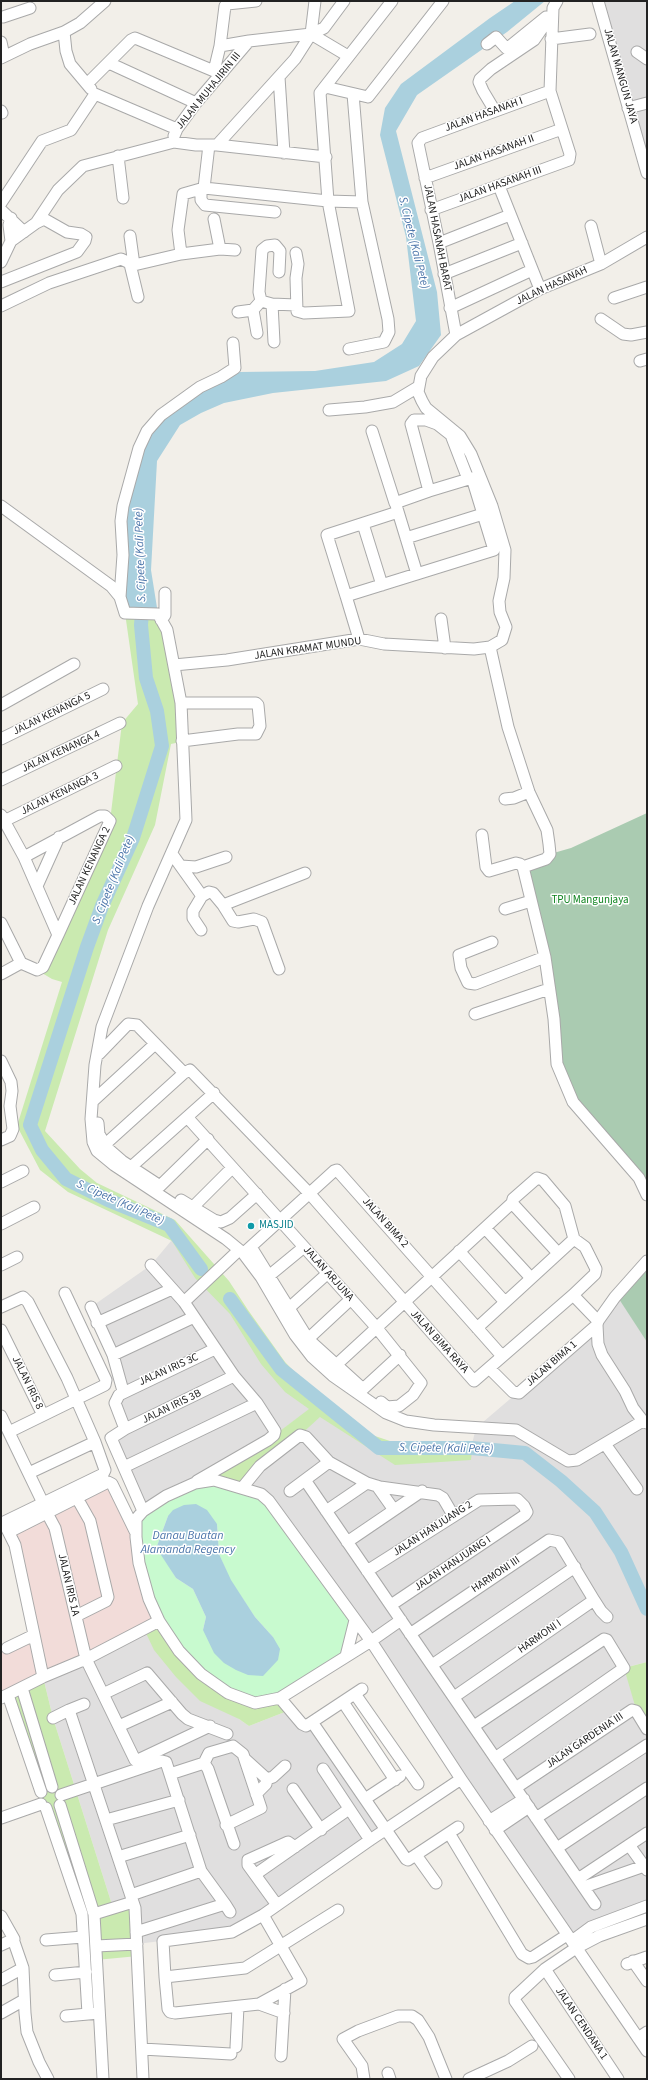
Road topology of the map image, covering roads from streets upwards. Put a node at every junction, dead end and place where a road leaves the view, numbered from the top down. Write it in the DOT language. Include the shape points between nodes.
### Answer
graph roads {
  1 [pos="105,1"];
  2 [pos="256,1"];
  3 [pos="315,1"];
  4 [pos="344,1"];
  5 [pos="392,1"];
  6 [pos="442,1"];
  7 [pos="557,1"];
  8 [pos="598,1"];
  9 [pos="30,8"];
  10 [pos="2,14"];
  11 [pos="549,14"];
  12 [pos="64,32"];
  13 [pos="311,34"];
  14 [pos="590,34"];
  15 [pos="551,39"];
  16 [pos="249,41"];
  17 [pos="1,42"];
  18 [pos="487,44"];
  19 [pos="220,46"];
  20 [pos="637,52"];
  21 [pos="348,56"];
  22 [pos="3,57"];
  23 [pos="647,59"];
  24 [pos="109,63"];
  25 [pos="218,71"];
  26 [pos="279,77"];
  27 [pos="88,83"];
  28 [pos="325,86"];
  29 [pos="550,90"];
  30 [pos="95,94"];
  31 [pos="353,94"];
  32 [pos="196,103"];
  33 [pos="647,103"];
  34 [pos="628,108"];
  35 [pos="495,111"];
  36 [pos="177,129"];
  37 [pos="562,129"];
  38 [pos="419,141"];
  39 [pos="172,142"];
  40 [pos="213,145"];
  41 [pos="284,153"];
  42 [pos="118,156"];
  43 [pos="326,157"];
  44 [pos="647,173"];
  45 [pos="425,178"];
  46 [pos="499,186"];
  47 [pos="204,188"];
  48 [pos="2,198"];
  49 [pos="123,198"];
  50 [pos="328,201"];
  51 [pos="362,202"];
  52 [pos="1,210"];
  53 [pos="431,210"];
  54 [pos="275,212"];
  55 [pos="510,215"];
  56 [pos="11,218"];
  57 [pos="214,219"];
  58 [pos="40,221"];
  59 [pos="591,226"];
  60 [pos="24,232"];
  61 [pos="130,236"];
  62 [pos="647,237"];
  63 [pos="11,241"];
  64 [pos="439,243"];
  65 [pos="522,243"];
  66 [pos="220,249"];
  67 [pos="235,250"];
  68 [pos="296,253"];
  69 [pos="181,254"];
  70 [pos="1,262"];
  71 [pos="601,264"];
  72 [pos="132,265"];
  73 [pos="532,270"];
  74 [pos="278,272"];
  75 [pos="444,274"];
  76 [pos="1,282"];
  77 [pos="647,287"];
  78 [pos="540,289"];
  79 [pos="138,297"];
  80 [pos="614,298"];
  81 [pos="261,300"];
  82 [pos="272,304"];
  83 [pos="296,305"];
  84 [pos="1,306"];
  85 [pos="450,308"];
  86 [pos="254,310"];
  87 [pos="238,312"];
  88 [pos="601,319"];
  89 [pos="647,332"];
  90 [pos="257,333"];
  91 [pos="456,335"];
  92 [pos="274,342"];
  93 [pos="233,343"];
  94 [pos="349,349"];
  95 [pos="418,387"];
  96 [pos="329,410"];
  97 [pos="372,430"];
  98 [pos="468,479"];
  99 [pos="429,491"];
  100 [pos="1,506"];
  101 [pos="396,508"];
  102 [pos="483,514"];
  103 [pos="363,524"];
  104 [pos="406,538"];
  105 [pos="417,574"];
  106 [pos="382,585"];
  107 [pos="165,593"];
  108 [pos="346,596"];
  109 [pos="120,597"];
  110 [pos="159,617"];
  111 [pos="441,619"];
  112 [pos="359,640"];
  113 [pos="490,647"];
  114 [pos="445,648"];
  115 [pos="74,664"];
  116 [pos="174,665"];
  117 [pos="103,689"];
  118 [pos="181,703"];
  119 [pos="1,705"];
  120 [pos="120,723"];
  121 [pos="1,739"];
  122 [pos="182,741"];
  123 [pos="116,766"];
  124 [pos="1,780"];
  125 [pos="529,792"];
  126 [pos="505,799"];
  127 [pos="2,818"];
  128 [pos="482,835"];
  129 [pos="59,837"];
  130 [pos="172,854"];
  131 [pos="24,857"];
  132 [pos="226,857"];
  133 [pos="181,866"];
  134 [pos="523,867"];
  135 [pos="305,873"];
  136 [pos="37,886"];
  137 [pos="202,896"];
  138 [pos="531,901"];
  139 [pos="223,905"];
  140 [pos="505,909"];
  141 [pos="1,923"];
  142 [pos="201,930"];
  143 [pos="58,935"];
  144 [pos="492,942"];
  145 [pos="545,957"];
  146 [pos="21,963"];
  147 [pos="279,969"];
  148 [pos="1,974"];
  149 [pos="549,989"];
  150 [pos="475,1014"];
  151 [pos="155,1044"];
  152 [pos="98,1054"];
  153 [pos="1,1061"];
  154 [pos="184,1073"];
  155 [pos="214,1093"];
  156 [pos="6,1097"];
  157 [pos="96,1098"];
  158 [pos="187,1117"];
  159 [pos="5,1138"];
  160 [pos="208,1140"];
  161 [pos="101,1148"];
  162 [pos="131,1167"];
  163 [pos="232,1168"];
  164 [pos="23,1171"];
  165 [pos="1,1182"];
  166 [pos="160,1186"];
  167 [pos="257,1194"];
  168 [pos="310,1194"];
  169 [pos="647,1194"];
  170 [pos="512,1203"];
  171 [pos="34,1207"];
  172 [pos="192,1208"];
  173 [pos="280,1221"];
  174 [pos="1,1224"];
  175 [pos="485,1228"];
  176 [pos="574,1239"];
  177 [pos="304,1247"];
  178 [pos="244,1250"];
  179 [pos="459,1252"];
  180 [pos="558,1253"];
  181 [pos="17,1257"];
  182 [pos="647,1261"];
  183 [pos="1,1265"];
  184 [pos="151,1265"];
  185 [pos="328,1273"];
  186 [pos="270,1275"];
  187 [pos="432,1276"];
  188 [pos="531,1278"];
  189 [pos="172,1288"];
  190 [pos="65,1293"];
  191 [pos="573,1295"];
  192 [pos="351,1299"];
  193 [pos="184,1302"];
  194 [pos="505,1302"];
  195 [pos="404,1303"];
  196 [pos="1,1307"];
  197 [pos="91,1307"];
  198 [pos="288,1308"];
  199 [pos="194,1317"];
  200 [pos="97,1323"];
  201 [pos="597,1323"];
  202 [pos="376,1327"];
  203 [pos="477,1328"];
  204 [pos="1,1330"];
  205 [pos="308,1339"];
  206 [pos="216,1349"];
  207 [pos="112,1355"];
  208 [pos="400,1355"];
  209 [pos="502,1356"];
  210 [pos="335,1366"];
  211 [pos="489,1368"];
  212 [pos="234,1376"];
  213 [pos="363,1389"];
  214 [pos="123,1391"];
  215 [pos="75,1400"];
  216 [pos="257,1403"];
  217 [pos="43,1415"];
  218 [pos="1,1416"];
  219 [pos="645,1422"];
  220 [pos="125,1429"];
  221 [pos="8,1432"];
  222 [pos="95,1442"];
  223 [pos="604,1444"];
  224 [pos="329,1462"];
  225 [pos="124,1466"];
  226 [pos="29,1473"];
  227 [pos="305,1480"];
  228 [pos="195,1483"];
  229 [pos="372,1484"];
  230 [pos="242,1488"];
  231 [pos="637,1489"];
  232 [pos="290,1491"];
  233 [pos="422,1491"];
  234 [pos="77,1498"];
  235 [pos="45,1508"];
  236 [pos="394,1510"];
  237 [pos="143,1511"];
  238 [pos="326,1511"];
  239 [pos="453,1515"];
  240 [pos="3,1518"];
  241 [pos="515,1522"];
  242 [pos="9,1532"];
  243 [pos="136,1532"];
  244 [pos="347,1542"];
  245 [pos="575,1567"];
  246 [pos="367,1571"];
  247 [pos="594,1600"];
  248 [pos="391,1605"];
  249 [pos="76,1616"];
  250 [pos="607,1617"];
  251 [pos="400,1619"];
  252 [pos="356,1620"];
  253 [pos="159,1621"];
  254 [pos="410,1634"];
  255 [pos="34,1635"];
  256 [pos="370,1640"];
  257 [pos="7,1648"];
  258 [pos="346,1656"];
  259 [pos="86,1659"];
  260 [pos="432,1665"];
  261 [pos="43,1677"];
  262 [pos="22,1688"];
  263 [pos="103,1694"];
  264 [pos="5,1696"];
  265 [pos="454,1696"];
  266 [pos="280,1698"];
  267 [pos="172,1702"];
  268 [pos="343,1702"];
  269 [pos="84,1704"];
  270 [pos="69,1710"];
  271 [pos="53,1718"];
  272 [pos="312,1722"];
  273 [pos="119,1726"];
  274 [pos="210,1726"];
  275 [pos="474,1726"];
  276 [pos="647,1729"];
  277 [pos="227,1734"];
  278 [pos="647,1744"];
  279 [pos="495,1758"];
  280 [pos="245,1759"];
  281 [pos="204,1763"];
  282 [pos="284,1766"];
  283 [pos="323,1769"];
  284 [pos="409,1771"];
  285 [pos="170,1774"];
  286 [pos="267,1779"];
  287 [pos="461,1779"];
  288 [pos="395,1780"];
  289 [pos="94,1784"];
  290 [pos="418,1784"];
  291 [pos="52,1787"];
  292 [pos="516,1787"];
  293 [pos="647,1788"];
  294 [pos="293,1789"];
  295 [pos="41,1792"];
  296 [pos="256,1794"];
  297 [pos="365,1799"];
  298 [pos="61,1800"];
  299 [pos="179,1800"];
  300 [pos="526,1803"];
  301 [pos="44,1806"];
  302 [pos="349,1809"];
  303 [pos="1,1818"];
  304 [pos="536,1818"];
  305 [pos="106,1820"];
  306 [pos="226,1825"];
  307 [pos="492,1825"];
  308 [pos="386,1829"];
  309 [pos="321,1830"];
  310 [pos="647,1833"];
  311 [pos="190,1835"];
  312 [pos="370,1840"];
  313 [pos="234,1844"];
  314 [pos="629,1846"];
  315 [pos="295,1847"];
  316 [pos="557,1848"];
  317 [pos="416,1855"];
  318 [pos="118,1857"];
  319 [pos="646,1868"];
  320 [pos="201,1870"];
  321 [pos="256,1874"];
  322 [pos="436,1882"];
  323 [pos="581,1883"];
  324 [pos="132,1898"];
  325 [pos="595,1904"];
  326 [pos="277,1905"];
  327 [pos="647,1906"];
  328 [pos="338,1910"];
  329 [pos="94,1914"];
  330 [pos="262,1915"];
  331 [pos="1,1916"];
  332 [pos="647,1919"];
  333 [pos="136,1932"];
  334 [pos="83,1938"];
  335 [pos="46,1940"];
  336 [pos="572,1941"];
  337 [pos="14,1942"];
  338 [pos="137,1944"];
  339 [pos="1,1946"];
  340 [pos="96,1946"];
  341 [pos="281,1946"];
  342 [pos="647,1957"];
  343 [pos="23,1968"];
  344 [pos="544,1969"];
  345 [pos="86,1972"];
  346 [pos="55,1975"];
  347 [pos="164,1977"];
  348 [pos="1,1980"];
  349 [pos="647,1981"];
  350 [pos="285,1989"];
  351 [pos="24,2000"];
  352 [pos="259,2004"];
  353 [pos="238,2007"];
  354 [pos="1,2013"];
  355 [pos="94,2013"];
  356 [pos="284,2013"];
  357 [pos="66,2016"];
  358 [pos="644,2042"];
  359 [pos="532,2046"];
  360 [pos="142,2049"];
  361 [pos="280,2056"];
  362 [pos="48,2079"];
  363 [pos="103,2079"];
  364 [pos="143,2079"];
  365 [pos="364,2079"];
  366 [pos="446,2079"];
  367 [pos="468,2079"];
  368 [pos="569,2079"];
  369 [pos="618,2079"];
  1 -- 12 [label="street"];
  2 -- 19 [label="street" via="226,4"];
  3 -- 13 [label="street"];
  4 -- 13 [label="street" via="324,28"];
  5 -- 21 [label="street"];
  6 -- 31 [label="street" via="368,97"];
  7 -- 11 [label="street"];
  8 -- 34 [label="street, JALAN MANGUN JAYA"];
  9 -- 10 [label="street"];
  11 -- 15 [label="street"];
  11 -- 18 [label="street" via="509,47 506,48 496,37"];
  11 -- 35 [label="street" via="534,40 480,79 483,91"];
  12 -- 22 [label="street"];
  12 -- 27 [label="street" via="70,64"];
  13 -- 16 [label="street"];
  13 -- 21 [label="street"];
  13 -- 26 [label="street" via="295,59"];
  14 -- 15 [label="street"];
  15 -- 29 [label="street"];
  16 -- 19 [label="street"];
  16 -- 25 [label="street, JALAN MUHAJIRIN III"];
  17 -- 22 [label="street"];
  19 -- 25 [label="street"];
  20 -- 23 [label="street"];
  21 -- 28 [label="street"];
  24 -- 25 [label="street" via="131,40 137,38"];
  24 -- 27 [label="street"];
  24 -- 32 [label="street"];
  25 -- 32 [label="street, JALAN MUHAJIRIN III"];
  26 -- 40 [label="street"];
  26 -- 41 [label="street"];
  27 -- 30 [label="street"];
  28 -- 31 [label="street"];
  28 -- 43 [label="street" via="320,95"];
  29 -- 35 [label="street, JALAN HASANAH I"];
  29 -- 37 [label="street"];
  30 -- 36 [label="street"];
  30 -- 48 [label="street" via="71,130 42,141"];
  31 -- 51 [label="street"];
  32 -- 36 [label="street, JALAN MUHAJIRIN III"];
  33 -- 34 [label="street"];
  34 -- 44 [label="street, JALAN MANGUN JAYA"];
  35 -- 38 [label="street, JALAN HASANAH I"];
  36 -- 39 [label="street, JALAN MUHAJIRIN III"];
  37 -- 45 [label="street, JALAN HASANAH II"];
  37 -- 46 [label="street, JALAN HASANAH III" via="570,154 569,160"];
  38 -- 45 [label="street, JALAN HASANAH BARAT"];
  39 -- 40 [label="street"];
  39 -- 42 [label="street"];
  40 -- 41 [label="street"];
  40 -- 47 [label="street"];
  41 -- 43 [label="street"];
  42 -- 49 [label="street"];
  42 -- 58 [label="street" via="83,166 58,190"];
  43 -- 50 [label="street"];
  45 -- 53 [label="street, JALAN HASANAH BARAT"];
  46 -- 53 [label="street, JALAN HASANAH III"];
  46 -- 55 [label="street"];
  47 -- 50 [label="street"];
  47 -- 54 [label="street" via="201,200 205,206"];
  47 -- 69 [label="street" via="183,194 178,230"];
  50 -- 51 [label="street"];
  50 -- 83 [label="street" via="349,311 304,313 297,311"];
  51 -- 94 [label="street" via="389,332 384,342"];
  52 -- 56 [label="street"];
  53 -- 64 [label="street, JALAN HASANAH BARAT"];
  55 -- 64 [label="street"];
  55 -- 65 [label="street"];
  56 -- 60 [label="street"];
  56 -- 63 [label="street"];
  57 -- 66 [label="street"];
  58 -- 60 [label="street"];
  58 -- 76 [label="street" via="67,232 86,236 85,241 77,252"];
  59 -- 71 [label="street"];
  60 -- 63 [label="street"];
  61 -- 72 [label="street"];
  62 -- 71 [label="street, JALAN HASANAH"];
  63 -- 70 [label="street"];
  64 -- 75 [label="street, JALAN HASANAH BARAT"];
  65 -- 73 [label="street"];
  65 -- 75 [label="street"];
  66 -- 67 [label="street"];
  66 -- 69 [label="street"];
  68 -- 83 [label="street"];
  69 -- 72 [label="street"];
  71 -- 78 [label="street, JALAN HASANAH"];
  72 -- 79 [label="street"];
  72 -- 84 [label="street" via="121,259 94,267 49,283"];
  73 -- 78 [label="street"];
  73 -- 85 [label="street"];
  74 -- 81 [label="street" via="280,251 275,245 267,246 262,250 259,284"];
  75 -- 85 [label="street, JALAN HASANAH BARAT"];
  77 -- 80 [label="street"];
  78 -- 91 [label="street, JALAN HASANAH"];
  81 -- 82 [label="street"];
  81 -- 86 [label="street"];
  82 -- 83 [label="street"];
  82 -- 92 [label="street"];
  85 -- 91 [label="street, JALAN HASANAH BARAT"];
  86 -- 87 [label="street"];
  86 -- 90 [label="street"];
  88 -- 89 [label="street" via="623,334"];
  91 -- 95 [label="street, JALAN HASANAH" via="426,366"];
  93 -- 109 [label="street" via="235,368 200,386 161,415 146,430 123,506 121,521 124,555"];
  95 -- 96 [label="street" via="386,404"];
  95 -- 113 [label="street" via="426,408 460,436 471,454 492,506 504,550 504,578 499,601 506,627 502,640"];
  97 -- 101 [label="street"];
  98 -- 99 [label="street"];
  98 -- 99 [label="street" via="451,435 437,424 416,419 411,424"];
  98 -- 102 [label="street" via="472,478"];
  99 -- 101 [label="street"];
  100 -- 109 [label="street" via="112,586"];
  101 -- 103 [label="street"];
  101 -- 104 [label="street"];
  102 -- 104 [label="street"];
  102 -- 105 [label="street" via="494,550"];
  103 -- 106 [label="street"];
  103 -- 108 [label="street" via="327,535"];
  104 -- 105 [label="street"];
  105 -- 106 [label="street"];
  106 -- 108 [label="street"];
  107 -- 110 [label="street" via="165,615"];
  108 -- 112 [label="street"];
  109 -- 110 [label="street" via="125,613"];
  110 -- 116 [label="street" via="167,630"];
  111 -- 114 [label="street"];
  112 -- 114 [label="street, JALAN KRAMAT MUNDU"];
  112 -- 116 [label="street, JALAN KRAMAT MUNDU" via="228,660"];
  113 -- 114 [label="street, JALAN KRAMAT MUNDU"];
  113 -- 125 [label="street" via="508,727"];
  115 -- 119 [label="street"];
  116 -- 118 [label="street"];
  117 -- 121 [label="street, JALAN KENANGA 5"];
  118 -- 122 [label="street"];
  118 -- 122 [label="street" via="256,703 260,726 256,734"];
  120 -- 124 [label="street, JALAN KENANGA 4"];
  122 -- 130 [label="street" via="186,820"];
  123 -- 127 [label="street, JALAN KENANGA 3"];
  125 -- 126 [label="street"];
  125 -- 134 [label="street" via="547,830 550,854 540,862"];
  127 -- 131 [label="street"];
  128 -- 134 [label="street" via="486,867 489,871 516,863"];
  129 -- 131 [label="street, JALAN KENANGA 2"];
  129 -- 136 [label="street"];
  129 -- 143 [label="street, JALAN KENANGA 2" via="100,816 106,816 110,821"];
  130 -- 133 [label="street"];
  130 -- 152 [label="street" via="148,906 102,1027"];
  131 -- 136 [label="street"];
  132 -- 133 [label="street" via="196,867"];
  133 -- 137 [label="street"];
  134 -- 138 [label="street"];
  135 -- 139 [label="street"];
  136 -- 143 [label="street"];
  137 -- 139 [label="street" via="209,892 213,893"];
  137 -- 142 [label="street" via="192,914"];
  138 -- 140 [label="street"];
  138 -- 145 [label="street"];
  139 -- 147 [label="street" via="233,921 254,919 262,922"];
  141 -- 146 [label="street"];
  143 -- 146 [label="street" via="43,967 37,970"];
  144 -- 145 [label="street" via="459,955 461,968 468,983 475,984"];
  145 -- 149 [label="street"];
  146 -- 148 [label="street"];
  149 -- 150 [label="street"];
  149 -- 169 [label="street" via="557,1064 573,1102 639,1178"];
  151 -- 152 [label="street" via="137,1026 128,1024"];
  151 -- 154 [label="street"];
  151 -- 157 [label="street"];
  152 -- 157 [label="street"];
  153 -- 156 [label="street" via="11,1082"];
  154 -- 155 [label="street, JALAN BIMA RAYA" via="190,1070"];
  154 -- 161 [label="street"];
  155 -- 158 [label="street"];
  155 -- 168 [label="street, JALAN BIMA RAYA"];
  156 -- 159 [label="street" via="10,1106 13,1130"];
  157 -- 161 [label="street" via="92,1136"];
  158 -- 160 [label="street, JALAN ARJUNA"];
  158 -- 162 [label="street"];
  160 -- 163 [label="street, JALAN ARJUNA"];
  160 -- 166 [label="street"];
  161 -- 162 [label="street"];
  161 -- 178 [label="street" via="107,1160"];
  162 -- 166 [label="street"];
  163 -- 167 [label="street, JALAN ARJUNA"];
  163 -- 172 [label="street"];
  164 -- 165 [label="street"];
  166 -- 172 [label="street"];
  167 -- 172 [label="street" via="230,1218 221,1222"];
  167 -- 173 [label="street, JALAN ARJUNA"];
  168 -- 173 [label="street"];
  168 -- 187 [label="street, JALAN BIMA 2" via="337,1170"];
  168 -- 195 [label="street, JALAN BIMA RAYA"];
  170 -- 175 [label="street"];
  170 -- 176 [label="street" via="513,1198 537,1178 541,1178 565,1206"];
  170 -- 180 [label="street"];
  171 -- 174 [label="street"];
  173 -- 177 [label="street, JALAN ARJUNA"];
  173 -- 178 [label="street"];
  175 -- 179 [label="street"];
  175 -- 188 [label="street"];
  176 -- 180 [label="street"];
  176 -- 191 [label="street, JALAN BIMA RAYA" via="585,1247 596,1269 595,1274"];
  177 -- 185 [label="street, JALAN ARJUNA"];
  177 -- 186 [label="street"];
  178 -- 186 [label="street"];
  178 -- 193 [label="street" via="222,1266"];
  178 -- 223 [label="street" via="295,1335 312,1357 377,1408 406,1421 516,1430 565,1461 577,1460"];
  179 -- 187 [label="street"];
  179 -- 194 [label="street"];
  180 -- 188 [label="street"];
  181 -- 183 [label="street"];
  182 -- 201 [label="street"];
  184 -- 189 [label="street"];
  185 -- 192 [label="street, JALAN ARJUNA"];
  185 -- 198 [label="street"];
  186 -- 198 [label="street"];
  187 -- 195 [label="street"];
  187 -- 203 [label="street, JALAN BIMA 2"];
  188 -- 194 [label="street"];
  189 -- 193 [label="street"];
  189 -- 200 [label="street"];
  190 -- 215 [label="street" via="106,1380 105,1385"];
  191 -- 201 [label="street"];
  191 -- 209 [label="street, JALAN BIMA RAYA"];
  192 -- 202 [label="street, JALAN ARJUNA"];
  192 -- 205 [label="street"];
  193 -- 199 [label="street"];
  194 -- 203 [label="street"];
  195 -- 202 [label="street"];
  195 -- 211 [label="street, JALAN BIMA RAYA" via="474,1381"];
  196 -- 215 [label="street" via="23,1297 27,1300 67,1378"];
  197 -- 200 [label="street"];
  198 -- 205 [label="street"];
  199 -- 206 [label="street"];
  199 -- 207 [label="street"];
  200 -- 207 [label="street"];
  201 -- 211 [label="street, JALAN BIMA 1" via="518,1393 513,1392"];
  201 -- 219 [label="street" via="598,1344 602,1355"];
  202 -- 208 [label="street, JALAN ARJUNA"];
  202 -- 210 [label="street"];
  203 -- 209 [label="street, JALAN BIMA 2"];
  204 -- 217 [label="street, JALAN IRIS 8"];
  205 -- 210 [label="street"];
  206 -- 212 [label="street"];
  206 -- 214 [label="street, JALAN IRIS 3C"];
  207 -- 214 [label="street"];
  208 -- 213 [label="street"];
  208 -- 213 [label="street, JALAN ARJUNA" via="422,1383 413,1395 400,1406 387,1407"];
  209 -- 211 [label="street, JALAN BIMA RAYA"];
  210 -- 213 [label="street"];
  212 -- 216 [label="street"];
  212 -- 220 [label="street, JALAN IRIS 3B"];
  214 -- 220 [label="street" via="115,1403"];
  215 -- 217 [label="street"];
  215 -- 222 [label="street"];
  216 -- 225 [label="street"];
  216 -- 228 [label="street" via="275,1431 273,1437"];
  217 -- 221 [label="street"];
  218 -- 221 [label="street, JALAN IRIS 1A"];
  219 -- 223 [label="street"];
  220 -- 225 [label="street, JALAN IRIS 3B" via="111,1438"];
  221 -- 226 [label="street, JALAN IRIS 1A"];
  222 -- 226 [label="street"];
  222 -- 235 [label="street" via="105,1470 103,1474"];
  223 -- 231 [label="street"];
  224 -- 227 [label="street"];
  224 -- 229 [label="street"];
  224 -- 230 [label="street" via="306,1436 300,1435 260,1466"];
  225 -- 237 [label="street"];
  226 -- 235 [label="street, JALAN IRIS 1A"];
  227 -- 232 [label="street"];
  227 -- 238 [label="street"];
  228 -- 230 [label="street" via="214,1480"];
  228 -- 237 [label="street" via="166,1496"];
  229 -- 233 [label="street"];
  229 -- 236 [label="street"];
  229 -- 238 [label="street"];
  230 -- 252 [label="street" via="261,1494 269,1501"];
  233 -- 236 [label="street"];
  233 -- 239 [label="street" via="441,1496"];
  234 -- 235 [label="street"];
  234 -- 243 [label="street" via="108,1482 112,1484"];
  234 -- 249 [label="street" via="90,1521 108,1597 106,1601"];
  235 -- 240 [label="street"];
  235 -- 242 [label="street"];
  235 -- 249 [label="street, JALAN IRIS 1A" via="54,1525"];
  236 -- 244 [label="street"];
  237 -- 243 [label="street" via="136,1519"];
  238 -- 244 [label="street"];
  239 -- 241 [label="street, JALAN HANJUANG 2" via="479,1500 517,1499 527,1512"];
  239 -- 246 [label="street, JALAN HANJUANG 2"];
  240 -- 242 [label="street"];
  241 -- 248 [label="street, JALAN HANJUANG I"];
  242 -- 255 [label="street" via="15,1545"];
  243 -- 253 [label="street" via="137,1553 144,1585"];
  244 -- 246 [label="street"];
  245 -- 247 [label="street"];
  245 -- 254 [label="street, HARMONI III" via="559,1542 549,1540"];
  245 -- 260 [label="street"];
  246 -- 248 [label="street"];
  247 -- 250 [label="street"];
  247 -- 265 [label="street, HARMONI I"];
  248 -- 251 [label="street"];
  249 -- 259 [label="street, JALAN IRIS 1A"];
  251 -- 254 [label="street"];
  251 -- 256 [label="street"];
  252 -- 256 [label="street"];
  252 -- 258 [label="street"];
  253 -- 259 [label="street"];
  253 -- 266 [label="street" via="179,1651 200,1674 228,1693 256,1703"];
  254 -- 260 [label="street"];
  255 -- 257 [label="street"];
  255 -- 261 [label="street"];
  256 -- 258 [label="street"];
  256 -- 287 [label="street"];
  258 -- 266 [label="street"];
  259 -- 261 [label="street"];
  259 -- 263 [label="street, JALAN IRIS 1A"];
  260 -- 265 [label="street"];
  261 -- 262 [label="street"];
  262 -- 264 [label="street"];
  262 -- 291 [label="street"];
  263 -- 267 [label="street" via="147,1673"];
  263 -- 273 [label="street, JALAN IRIS 1A"];
  264 -- 295 [label="street"];
  265 -- 275 [label="street"];
  266 -- 272 [label="street" via="304,1725"];
  267 -- 273 [label="street"];
  267 -- 274 [label="street" via="188,1718"];
  268 -- 272 [label="street"];
  268 -- 284 [label="street" via="359,1691"];
  268 -- 288 [label="street"];
  269 -- 270 [label="street"];
  270 -- 271 [label="street"];
  270 -- 289 [label="street"];
  272 -- 297 [label="street"];
  273 -- 274 [label="street, JALAN IRIS 1A" via="133,1757 138,1760"];
  274 -- 277 [label="street"];
  275 -- 279 [label="street"];
  275 -- 279 [label="street" via="604,1639 607,1640 624,1668"];
  276 -- 292 [label="street, JALAN GARDENIA III" via="636,1711 632,1710"];
  278 -- 304 [label="street"];
  279 -- 292 [label="street"];
  280 -- 281 [label="street" via="233,1746 209,1753"];
  280 -- 286 [label="street"];
  280 -- 296 [label="street"];
  281 -- 285 [label="street"];
  281 -- 306 [label="street"];
  282 -- 286 [label="street" via="273,1777"];
  283 -- 302 [label="street"];
  284 -- 288 [label="street"];
  284 -- 290 [label="street"];
  285 -- 289 [label="street" via="164,1761"];
  285 -- 299 [label="street"];
  286 -- 296 [label="street" via="266,1784"];
  287 -- 307 [label="street"];
  287 -- 308 [label="street"];
  288 -- 297 [label="street"];
  289 -- 298 [label="street"];
  289 -- 305 [label="street"];
  291 -- 295 [label="street"];
  291 -- 298 [label="street" via="58,1790"];
  292 -- 300 [label="street"];
  293 -- 316 [label="street"];
  294 -- 309 [label="street"];
  295 -- 301 [label="street" via="40,1798"];
  296 -- 306 [label="street" via="262,1806 260,1810"];
  297 -- 308 [label="street"];
  298 -- 301 [label="street" via="52,1809"];
  298 -- 329 [label="street"];
  299 -- 305 [label="street"];
  299 -- 311 [label="street"];
  300 -- 304 [label="street"];
  300 -- 307 [label="street"];
  301 -- 303 [label="street"];
  301 -- 334 [label="street" via="82,1914"];
  302 -- 309 [label="street"];
  302 -- 312 [label="street"];
  304 -- 316 [label="street"];
  305 -- 318 [label="street"];
  306 -- 313 [label="street"];
  307 -- 336 [label="street"];
  308 -- 312 [label="street"];
  308 -- 317 [label="street" via="406,1859"];
  309 -- 315 [label="street"];
  310 -- 314 [label="street"];
  311 -- 318 [label="street"];
  311 -- 320 [label="street"];
  312 -- 326 [label="street"];
  314 -- 319 [label="street"];
  314 -- 323 [label="street"];
  315 -- 321 [label="street"];
  315 -- 321 [label="street" via="288,1842 248,1860 248,1865"];
  316 -- 323 [label="street"];
  317 -- 322 [label="street"];
  317 -- 336 [label="street" via="453,1830 522,1954 533,1957"];
  318 -- 324 [label="street"];
  319 -- 323 [label="street"];
  320 -- 324 [label="street"];
  320 -- 333 [label="street" via="228,1908"];
  321 -- 326 [label="street"];
  323 -- 325 [label="street"];
  324 -- 329 [label="street"];
  324 -- 333 [label="street"];
  326 -- 330 [label="street"];
  327 -- 336 [label="street" via="591,1927"];
  328 -- 341 [label="street"];
  329 -- 340 [label="street"];
  330 -- 341 [label="street"];
  330 -- 347 [label="street" via="230,1933 163,1941"];
  331 -- 339 [label="street" via="14,1939"];
  332 -- 336 [label="street" via="599,1936"];
  333 -- 338 [label="street"];
  334 -- 335 [label="street"];
  334 -- 345 [label="street"];
  336 -- 344 [label="street"];
  336 -- 358 [label="street"];
  337 -- 343 [label="street"];
  338 -- 340 [label="street"];
  338 -- 360 [label="street"];
  340 -- 355 [label="street"];
  341 -- 347 [label="street" via="244,1968"];
  341 -- 350 [label="street" via="301,1981"];
  342 -- 349 [label="street" via="630,1962"];
  343 -- 348 [label="street"];
  343 -- 351 [label="street"];
  344 -- 368 [label="street" via="518,1992 515,1996 516,2001"];
  344 -- 369 [label="street, JALAN CENDANA 1"];
  345 -- 346 [label="street"];
  345 -- 355 [label="street"];
  347 -- 353 [label="street" via="170,2012"];
  350 -- 352 [label="street"];
  350 -- 356 [label="street"];
  351 -- 354 [label="street"];
  351 -- 362 [label="street" via="28,2032"];
  352 -- 353 [label="street"];
  352 -- 356 [label="street"];
  353 -- 360 [label="street" via="233,2051"];
  355 -- 357 [label="street"];
  355 -- 363 [label="street"];
  356 -- 361 [label="street"];
  359 -- 367 [label="street"];
  360 -- 364 [label="street"];
  365 -- 366 [label="street" via="362,2066 343,2039 398,2016 412,2016 421,2025 429,2037"];
}
